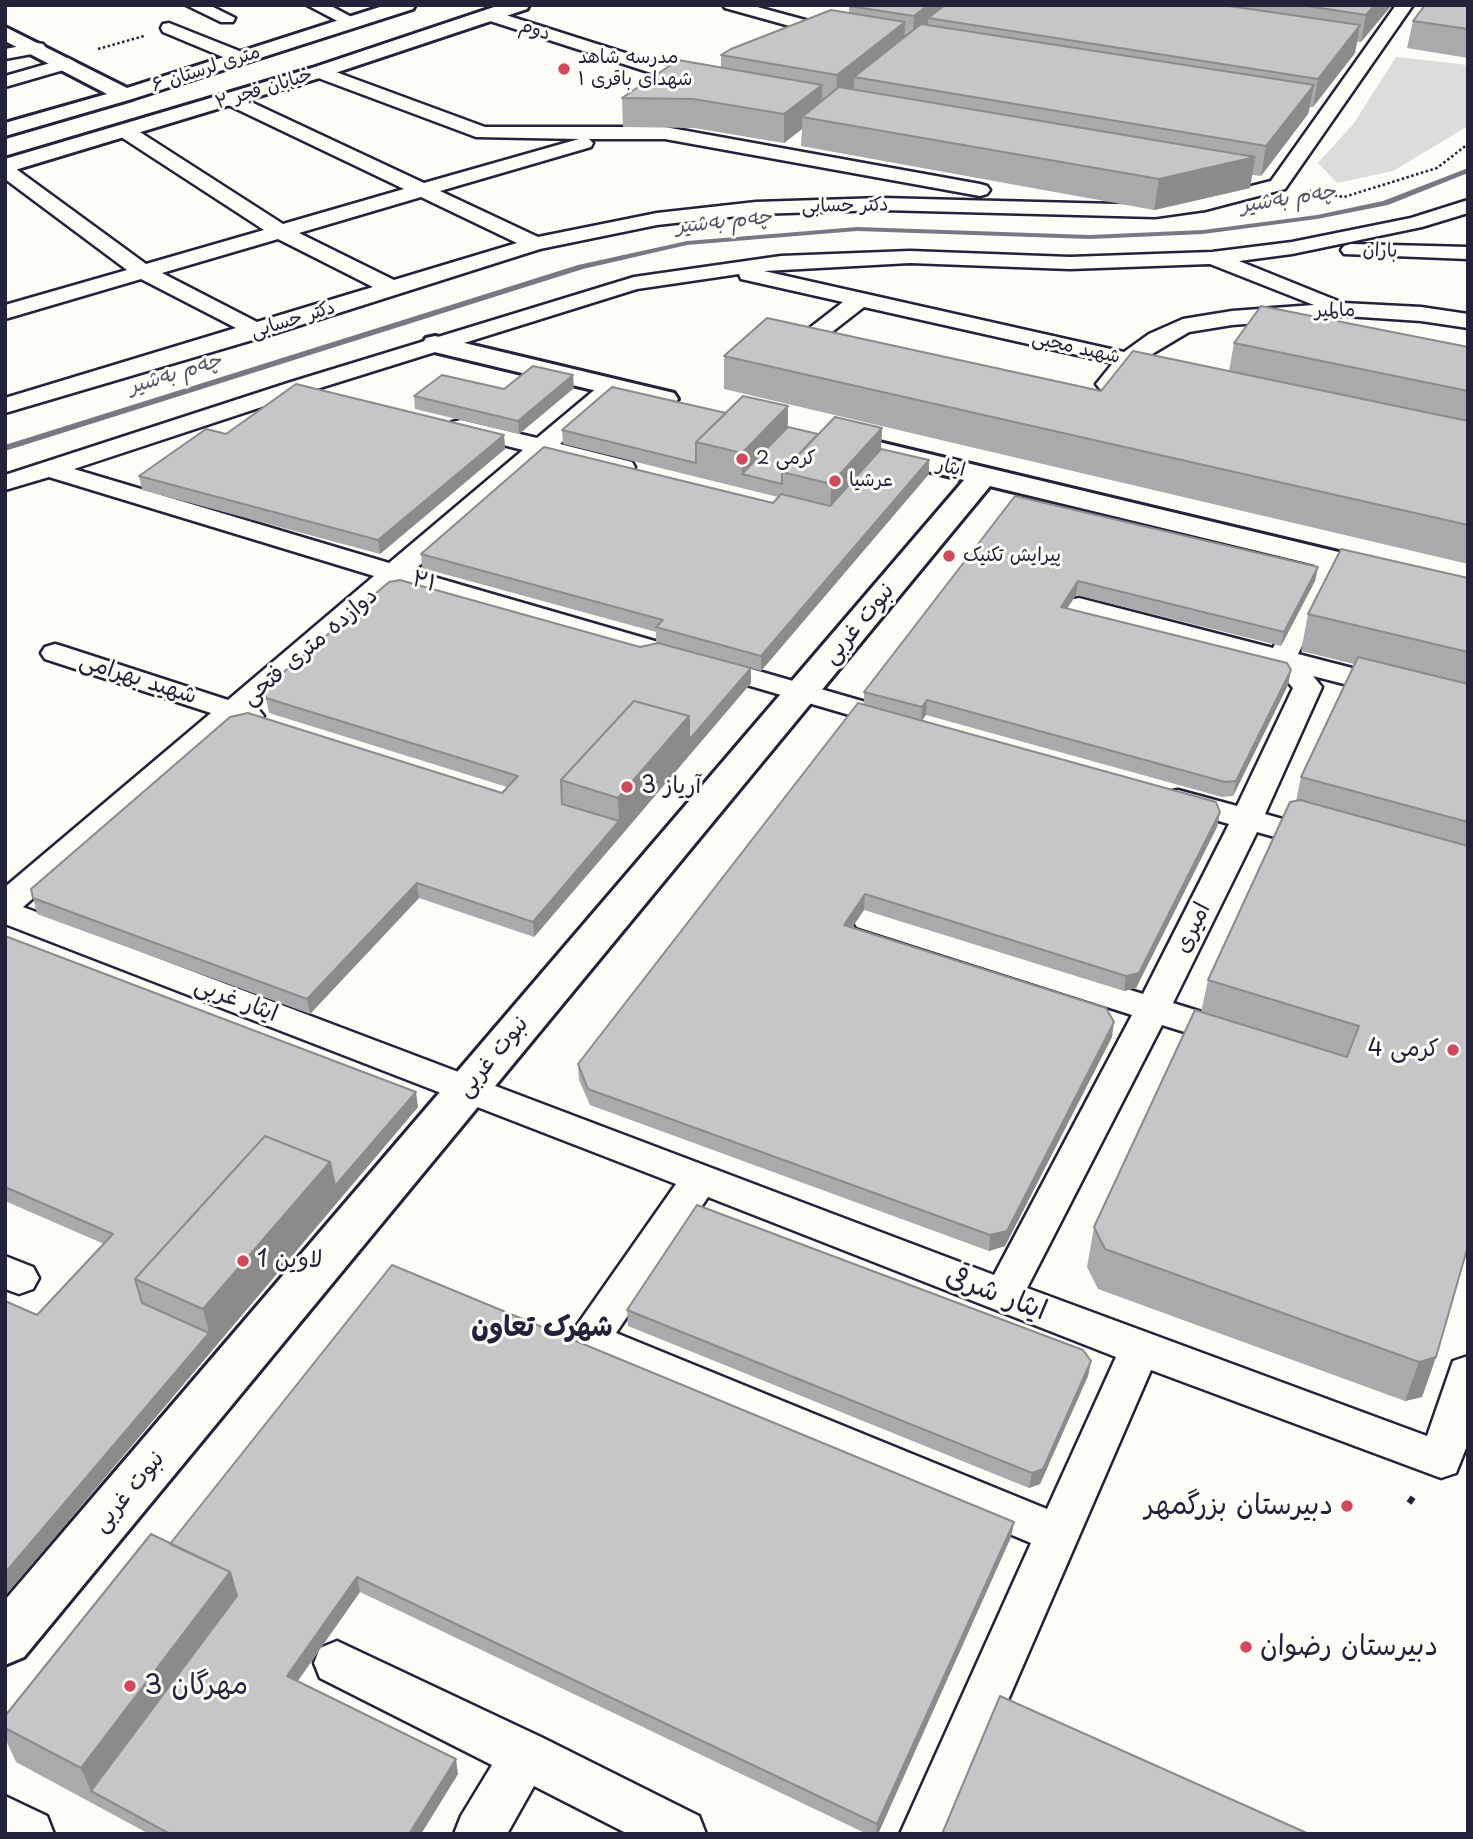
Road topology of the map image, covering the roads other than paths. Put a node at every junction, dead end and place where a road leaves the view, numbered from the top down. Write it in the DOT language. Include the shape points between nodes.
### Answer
graph roads {
  1 [pos="194,5"];
  2 [pos="315,5"];
  3 [pos="406,5"];
  4 [pos="520,5"];
  5 [pos="731,5"];
  6 [pos="1405,5"];
  7 [pos="490,15"];
  8 [pos="227,18"];
  9 [pos="353,22"];
  10 [pos="169,29"];
  11 [pos="851,30"];
  12 [pos="5,33"];
  13 [pos="825,33"];
  14 [pos="801,42"];
  15 [pos="37,48"];
  16 [pos="5,54"];
  17 [pos="241,58"];
  18 [pos="64,61"];
  19 [pos="320,72"];
  20 [pos="718,80"];
  21 [pos="5,82"];
  22 [pos="125,95"];
  23 [pos="230,99"];
  24 [pos="125,131"];
  25 [pos="5,132"];
  26 [pos="620,133"];
  27 [pos="796,138"];
  28 [pos="777,154"];
  29 [pos="38,157"];
  30 [pos="5,168"];
  31 [pos="1238,178"];
  32 [pos="1278,185"];
  33 [pos="422,192"];
  34 [pos="1468,206"];
  35 [pos="1083,209"];
  36 [pos="279,230"];
  37 [pos="536,244"];
  38 [pos="1292,248"];
  39 [pos="1468,253"];
  40 [pos="1212,258"];
  41 [pos="727,269"];
  42 [pos="142,271"];
  43 [pos="394,289"];
  44 [pos="859,300"];
  45 [pos="1346,309"];
  46 [pos="5,312"];
  47 [pos="1468,321"];
  48 [pos="258,331"];
  49 [pos="435,344"];
  50 [pos="838,359"];
  51 [pos="1128,360"];
  52 [pos="1169,369"];
  53 [pos="299,387"];
  54 [pos="612,387"];
  55 [pos="340,397"];
  56 [pos="689,405"];
  57 [pos="5,406"];
  58 [pos="1091,406"];
  59 [pos="434,420"];
  60 [pos="855,445"];
  61 [pos="543,447"];
  62 [pos="49,469"];
  63 [pos="646,473"];
  64 [pos="983,476"];
  65 [pos="5,483"];
  66 [pos="1331,560"];
  67 [pos="396,574"];
  68 [pos="1468,593"];
  69 [pos="1079,606"];
  70 [pos="55,653"];
  71 [pos="1282,658"];
  72 [pos="801,693"];
  73 [pos="1468,707"];
  74 [pos="234,711"];
  75 [pos="274,724"];
  76 [pos="919,726"];
  77 [pos="1155,793"];
  78 [pos="1247,819"];
  79 [pos="1351,849"];
  80 [pos="5,905"];
  81 [pos="5,912"];
  82 [pos="869,919"];
  83 [pos="1153,1009"];
  84 [pos="1264,1045"];
  85 [pos="468,1088"];
  86 [pos="700,1178"];
  87 [pos="1003,1296"];
  88 [pos="1140,1349"];
  89 [pos="1468,1373"];
  90 [pos="1058,1534"];
  91 [pos="5,1640"];
  92 [pos="337,1663"];
  93 [pos="526,1755"];
  94 [pos="5,1820"];
  95 [pos="29,1834"];
  96 [pos="479,1834"];
  97 [pos="681,1834"];
  98 [pos="925,1834"];
  1 -- 8 [label="street"];
  2 -- 9 [label="street"];
  3 -- 9 [label="street, ۶ متری لرستان"];
  4 -- 7 [label="street, خیابان فجر ۲"];
  5 -- 13 [label="street"];
  6 -- 32 [label="street" via="1364,49"];
  7 -- 19 [label="street, خیابان فجر ۲"];
  7 -- 20 [label="street, دوم" via="693,82"];
  9 -- 17 [label="street, ۶ متری لرستان"];
  10 -- 17 [label="street"];
  11 -- 13 [label="street"];
  12 -- 15 [label="street"];
  13 -- 14 [label="street"];
  15 -- 16 [label="street"];
  15 -- 18 [label="street"];
  17 -- 22 [label="street, ۶ متری لرستان"];
  18 -- 21 [label="street"];
  18 -- 22 [label="street"];
  19 -- 23 [label="street, خیابان فجر ۲"];
  19 -- 26 [label="street" via="483,133"];
  22 -- 25 [label="street, ۶ متری لرستان"];
  23 -- 24 [label="street, خیابان فجر ۲"];
  23 -- 33 [label="street"];
  24 -- 29 [label="street, خیابان فجر ۲"];
  24 -- 36 [label="street"];
  25 -- 29 [label="street"];
  26 -- 28 [label="street" via="665,133"];
  26 -- 33 [label="street"];
  27 -- 28 [label="street"];
  28 -- 35 [label="street"];
  29 -- 30 [label="street, خیابان فجر ۲"];
  30 -- 42 [label="street"];
  31 -- 32 [label="street"];
  32 -- 35 [label="street, دکتر حسابی" via="1155,211"];
  33 -- 36 [label="street"];
  33 -- 37 [label="street"];
  34 -- 38 [label="street" via="1415,223"];
  35 -- 37 [label="street, دکتر حسابی" via="881,204 757,208 657,219"];
  36 -- 42 [label="street"];
  36 -- 43 [label="street"];
  37 -- 43 [label="street, دکتر حسابی"];
  38 -- 39 [label="street, باران"];
  38 -- 40 [label="street"];
  40 -- 41 [label="street" via="1070,263 911,257"];
  40 -- 45 [label="street"];
  41 -- 44 [label="street, شهید محبی"];
  41 -- 49 [label="street" via="634,283"];
  42 -- 46 [label="street"];
  42 -- 48 [label="street"];
  43 -- 48 [label="street, دکتر حسابی"];
  44 -- 50 [label="street" via="797,349"];
  44 -- 51 [label="street, شهید محبی"];
  45 -- 47 [label="street, مالمیر"];
  45 -- 51 [label="street, مالمیر" via="1183,326"];
  48 -- 57 [label="street, دکتر حسابی"];
  49 -- 53 [label="street"];
  49 -- 54 [label="street"];
  51 -- 52 [label="street, شهید محبی"];
  51 -- 58 [label="street, مالمیر"];
  53 -- 55 [label="street"];
  53 -- 62 [label="street"];
  54 -- 56 [label="street"];
  54 -- 61 [label="street, دوازده متری فتحی"];
  59 -- 61 [label="street"];
  60 -- 64 [label="street, ایثار"];
  61 -- 63 [label="street"];
  61 -- 67 [label="street, دوازده متری فتحی"];
  62 -- 65 [label="street"];
  62 -- 67 [label="street, ۲۱"];
  64 -- 66 [label="street, ایثار"];
  64 -- 72 [label="street, نبوت غربی"];
  66 -- 68 [label="street, ایثار"];
  66 -- 71 [label="street"];
  67 -- 72 [label="street, ۲۱"];
  67 -- 74 [label="street, دوازده متری فتحی"];
  69 -- 71 [label="street"];
  70 -- 74 [label="street, شهید بهرامی"];
  71 -- 73 [label="street"];
  71 -- 78 [label="street, امیری" via="1308,687"];
  72 -- 76 [label="street, ۲۱"];
  72 -- 85 [label="street, نبوت غربی"];
  74 -- 75 [label="street, شهید بهرامی"];
  74 -- 80 [label="street, دوازده متری فتحی"];
  77 -- 78 [label="street"];
  78 -- 79 [label="street"];
  78 -- 83 [label="street, امیری"];
  81 -- 85 [label="street, ایثار غربی"];
  82 -- 83 [label="street"];
  83 -- 84 [label="street"];
  83 -- 87 [label="street, امیری"];
  85 -- 86 [label="street, ایثار شرقی"];
  85 -- 91 [label="street, نبوت غربی"];
  86 -- 87 [label="street, ایثار شرقی"];
  86 -- 90 [label="street" via="589,1340"];
  87 -- 88 [label="street, ایثار شرقی"];
  88 -- 89 [label="street, ایثار شرقی" via="1441,1460"];
  88 -- 90 [label="street"];
  90 -- 98 [label="street"];
  92 -- 93 [label="street"];
  93 -- 96 [label="street"];
  93 -- 97 [label="street"];
  94 -- 95 [label="street"];
}
